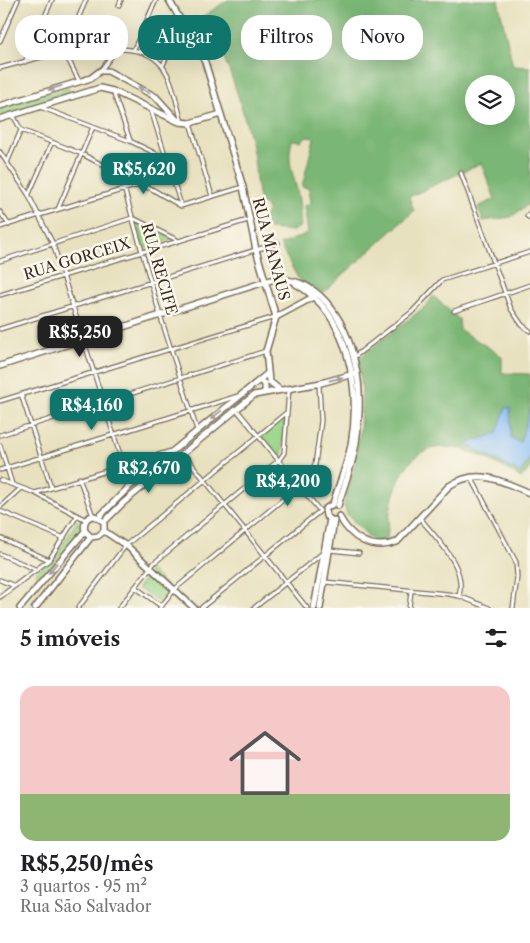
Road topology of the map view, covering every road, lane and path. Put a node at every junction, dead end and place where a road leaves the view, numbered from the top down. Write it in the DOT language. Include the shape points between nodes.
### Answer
graph roads {
  1 [pos="18,0"];
  2 [pos="52,0"];
  3 [pos="86,0"];
  4 [pos="121,0"];
  5 [pos="156,0"];
  6 [pos="169,0"];
  7 [pos="119,5"];
  8 [pos="80,15"];
  9 [pos="179,15"];
  10 [pos="0,41"];
  11 [pos="134,49"];
  12 [pos="32,60"];
  13 [pos="70,60"];
  14 [pos="165,60"];
  15 [pos="204,60"];
  16 [pos="25,62"];
  17 [pos="163,65"];
  18 [pos="0,68"];
  19 [pos="100,71"];
  20 [pos="82,80"];
  21 [pos="71,84"];
  22 [pos="89,90"];
  23 [pos="113,91"];
  24 [pos="74,94"];
  25 [pos="0,106"];
  26 [pos="38,106"];
  27 [pos="151,110"];
  28 [pos="222,114"];
  29 [pos="12,115"];
  30 [pos="0,118"];
  31 [pos="181,122"];
  32 [pos="190,123"];
  33 [pos="93,128"];
  34 [pos="21,130"];
  35 [pos="130,141"];
  36 [pos="52,142"];
  37 [pos="0,152"];
  38 [pos="82,154"];
  39 [pos="165,158"];
  40 [pos="7,164"];
  41 [pos="461,173"];
  42 [pos="243,187"];
  43 [pos="124,188"];
  44 [pos="28,194"];
  45 [pos="212,196"];
  46 [pos="181,206"];
  47 [pos="58,209"];
  48 [pos="0,212"];
  49 [pos="530,213"];
  50 [pos="39,214"];
  51 [pos="528,217"];
  52 [pos="132,218"];
  53 [pos="248,220"];
  54 [pos="8,225"];
  55 [pos="0,227"];
  56 [pos="177,240"];
  57 [pos="278,243"];
  58 [pos="53,244"];
  59 [pos="256,250"];
  60 [pos="142,251"];
  61 [pos="530,252"];
  62 [pos="0,261"];
  63 [pos="494,263"];
  64 [pos="63,274"];
  65 [pos="289,280"];
  66 [pos="266,282"];
  67 [pos="151,283"];
  68 [pos="530,285"];
  69 [pos="506,293"];
  70 [pos="0,295"];
  71 [pos="313,296"];
  72 [pos="321,296"];
  73 [pos="73,307"];
  74 [pos="454,311"];
  75 [pos="160,315"];
  76 [pos="276,317"];
  77 [pos="0,329"];
  78 [pos="530,331"];
  79 [pos="83,340"];
  80 [pos="171,348"];
  81 [pos="266,351"];
  82 [pos="353,358"];
  83 [pos="348,362"];
  84 [pos="0,366"];
  85 [pos="93,371"];
  86 [pos="268,373"];
  87 [pos="355,374"];
  88 [pos="181,378"];
  89 [pos="260,381"];
  90 [pos="319,383"];
  91 [pos="289,389"];
  92 [pos="280,390"];
  93 [pos="265,392"];
  94 [pos="21,394"];
  95 [pos="242,394"];
  96 [pos="0,400"];
  97 [pos="104,402"];
  98 [pos="237,409"];
  99 [pos="191,410"];
  100 [pos="287,412"];
  101 [pos="31,426"];
  102 [pos="197,430"];
  103 [pos="114,433"];
  104 [pos="258,434"];
  105 [pos="0,435"];
  106 [pos="0,445"];
  107 [pos="173,451"];
  108 [pos="184,453"];
  109 [pos="41,456"];
  110 [pos="279,460"];
  111 [pos="123,466"];
  112 [pos="7,467"];
  113 [pos="0,470"];
  114 [pos="470,476"];
  115 [pos="79,478"];
  116 [pos="204,479"];
  117 [pos="0,480"];
  118 [pos="13,485"];
  119 [pos="130,486"];
  120 [pos="300,486"];
  121 [pos="51,487"];
  122 [pos="21,488"];
  123 [pos="35,493"];
  124 [pos="530,493"];
  125 [pos="224,504"];
  126 [pos="336,505"];
  127 [pos="0,507"];
  128 [pos="0,511"];
  129 [pos="322,512"];
  130 [pos="77,516"];
  131 [pos="93,516"];
  132 [pos="99,517"];
  133 [pos="334,518"];
  134 [pos="420,518"];
  135 [pos="86,520"];
  136 [pos="104,522"];
  137 [pos="104,530"];
  138 [pos="246,530"];
  139 [pos="85,531"];
  140 [pos="92,537"];
  141 [pos="0,538"];
  142 [pos="64,538"];
  143 [pos="126,545"];
  144 [pos="330,550"];
  145 [pos="324,552"];
  146 [pos="359,553"];
  147 [pos="0,554"];
  148 [pos="266,556"];
  149 [pos="49,560"];
  150 [pos="151,566"];
  151 [pos="37,570"];
  152 [pos="0,580"];
  153 [pos="286,581"];
  154 [pos="325,582"];
  155 [pos="15,586"];
  156 [pos="135,587"];
  157 [pos="175,589"];
  158 [pos="411,592"];
  159 [pos="459,596"];
  160 [pos="0,597"];
  161 [pos="315,601"];
  162 [pos="36,606"];
  163 [pos="161,607"];
  164 [pos="20,608"];
  165 [pos="44,608"];
  166 [pos="78,608"];
  167 [pos="120,608"];
  168 [pos="194,608"];
  169 [pos="201,608"];
  170 [pos="254,608"];
  171 [pos="307,608"];
  172 [pos="314,608"];
  173 [pos="320,608"];
  174 [pos="409,608"];
  175 [pos="489,608"];
  176 [pos="513,608"];
  1 -- 10 [label="street"];
  2 -- 16 [label="street"];
  3 -- 8 [label="street"];
  4 -- 7 [label="street"];
  5 -- 11 [label="street"];
  6 -- 9 [label="main road, RUA MANAUS"];
  11 -- 17 [label="street"];
  11 -- 19 [label="street" via="117,50"];
  12 -- 16 [label="street"];
  13 -- 20 [label="street"];
  14 -- 17 [label="street"];
  15 -- 28 [label="main road, RUA MANAUS"];
  16 -- 18 [label="street"];
  17 -- 31 [label="street"];
  19 -- 20 [label="main road"];
  31 -- 19 [label="main road, one-way" via="156,97 120,76"];
  20 -- 21 [label="main road"];
  20 -- 22 [label="main road"];
  21 -- 24 [label="main road"];
  21 -- 25 [label="main road, one-way"];
  22 -- 23 [label="main road"];
  22 -- 24 [label="main road"];
  23 -- 27 [label="main road"];
  23 -- 35 [label="street"];
  24 -- 26 [label="main road"];
  26 -- 29 [label="main road"];
  26 -- 33 [label="street"];
  27 -- 31 [label="main road"];
  27 -- 39 [label="street"];
  28 -- 32 [label="main road"];
  28 -- 42 [label="main road, RUA MANAUS"];
  29 -- 30 [label="main road"];
  29 -- 34 [label="street"];
  31 -- 32 [label="main road"];
  32 -- 45 [label="street"];
  33 -- 35 [label="street"];
  33 -- 38 [label="street"];
  34 -- 36 [label="street, RUA RECIFE"];
  34 -- 40 [label="street"];
  35 -- 39 [label="street"];
  36 -- 38 [label="street, RUA RECIFE"];
  36 -- 44 [label="street"];
  37 -- 40 [label="street"];
  38 -- 43 [label="street, RUA RECIFE" via="110,169"];
  38 -- 47 [label="street"];
  39 -- 46 [label="street"];
  40 -- 44 [label="street"];
  41 -- 63 [label="street"];
  42 -- 45 [label="street"];
  42 -- 53 [label="main road, RUA MANAUS"];
  43 -- 46 [label="street" via="143,186"];
  43 -- 47 [label="street"];
  43 -- 52 [label="street, RUA RECIFE"];
  44 -- 50 [label="street"];
  45 -- 46 [label="street"];
  47 -- 50 [label="street"];
  48 -- 54 [label="street"];
  49 -- 51 [label="street"];
  50 -- 54 [label="street"];
  50 -- 58 [label="street"];
  52 -- 56 [label="street"];
  52 -- 58 [label="street"];
  52 -- 60 [label="street, RUA RECIFE"];
  53 -- 56 [label="street, RUA GORCEIX"];
  53 -- 59 [label="main road, RUA MANAUS"];
  54 -- 55 [label="street"];
  56 -- 60 [label="street, RUA GORCEIX"];
  57 -- 59 [label="street"];
  58 -- 62 [label="street"];
  58 -- 64 [label="street"];
  59 -- 66 [label="main road, RUA MANAUS"];
  59 -- 67 [label="street"];
  60 -- 64 [label="street, RUA GORCEIX"];
  60 -- 67 [label="street, RUA RECIFE"];
  61 -- 63 [label="street"];
  63 -- 69 [label="street"];
  63 -- 82 [label="street" via="442,280 412,312"];
  64 -- 70 [label="street, RUA GORCEIX"];
  64 -- 73 [label="street"];
  65 -- 66 [label="main road"];
  65 -- 71 [label="main road"];
  65 -- 72 [label="main road" via="306,285"];
  66 -- 75 [label="main road"];
  66 -- 76 [label="main road, RUA MANAUS"];
  67 -- 73 [label="street"];
  67 -- 75 [label="street, RUA RECIFE"];
  68 -- 69 [label="street"];
  69 -- 74 [label="street"];
  69 -- 78 [label="street" via="516,317"];
  71 -- 72 [label="main road"];
  71 -- 76 [label="main road"];
  71 -- 83 [label="main road" via="328,311"];
  72 -- 82 [label="main road" via="336,312"];
  73 -- 77 [label="street"];
  73 -- 79 [label="street"];
  75 -- 79 [label="main road"];
  75 -- 80 [label="street, RUA RECIFE"];
  76 -- 80 [label="street"];
  76 -- 81 [label="main road"];
  79 -- 84 [label="main road"];
  79 -- 85 [label="street"];
  80 -- 85 [label="street"];
  80 -- 88 [label="street, RUA RECIFE"];
  81 -- 86 [label="main road"];
  81 -- 88 [label="street"];
  82 -- 83 [label="street"];
  82 -- 87 [label="main road"];
  83 -- 87 [label="main road"];
  85 -- 94 [label="street"];
  85 -- 97 [label="street"];
  86 -- 89 [label="main road"];
  86 -- 92 [label="main road" via="269,381"];
  90 -- 87 [label="main road, one-way"];
  87 -- 126 [label="main road" via="356,444"];
  88 -- 97 [label="street"];
  88 -- 99 [label="street, RUA RECIFE"];
  89 -- 93 [label="main road" via="265,384"];
  89 -- 95 [label="main road"];
  90 -- 91 [label="main road"];
  90 -- 120 [label="street" via="320,421 315,465"];
  91 -- 92 [label="main road"];
  91 -- 100 [label="street"];
  92 -- 93 [label="main road"];
  93 -- 98 [label="main road" via="254,395"];
  94 -- 96 [label="street"];
  94 -- 101 [label="street"];
  95 -- 99 [label="street"];
  95 -- 102 [label="main road, one-way"];
  97 -- 101 [label="street"];
  97 -- 103 [label="street"];
  98 -- 104 [label="street"];
  98 -- 108 [label="main road"];
  99 -- 102 [label="street, RUA RECIFE"];
  99 -- 103 [label="street"];
  100 -- 104 [label="street"];
  100 -- 110 [label="street" via="284,453"];
  101 -- 105 [label="street"];
  101 -- 109 [label="street"];
  102 -- 107 [label="main road"];
  103 -- 109 [label="street"];
  103 -- 111 [label="street"];
  104 -- 110 [label="street"];
  104 -- 116 [label="street"];
  106 -- 112 [label="street"];
  107 -- 111 [label="street"];
  107 -- 119 [label="main road"];
  108 -- 116 [label="street"];
  108 -- 136 [label="main road"];
  109 -- 112 [label="street"];
  109 -- 121 [label="street"];
  110 -- 120 [label="street"];
  110 -- 125 [label="street"];
  111 -- 115 [label="street"];
  111 -- 119 [label="street"];
  112 -- 113 [label="street"];
  112 -- 118 [label="street"];
  114 -- 124 [label="main road" via="486,476"];
  114 -- 134 [label="main road" via="449,486"];
  114 -- 176 [label="street" via="516,562"];
  115 -- 121 [label="street"];
  115 -- 131 [label="street"];
  116 -- 125 [label="street"];
  116 -- 143 [label="street"];
  117 -- 118 [label="street"];
  118 -- 122 [label="street"];
  119 -- 132 [label="main road"];
  120 -- 129 [label="street"];
  120 -- 138 [label="street"];
  121 -- 123 [label="street"];
  122 -- 123 [label="street"];
  122 -- 127 [label="street"];
  123 -- 130 [label="street"];
  125 -- 138 [label="street"];
  125 -- 150 [label="street"];
  126 -- 129 [label="main road" via="327,506"];
  126 -- 133 [label="main road" via="341,512"];
  128 -- 142 [label="street"];
  129 -- 133 [label="main road"];
  129 -- 148 [label="street"];
  130 -- 135 [label="street"];
  130 -- 142 [label="street"];
  131 -- 132 [label="main road"];
  131 -- 135 [label="main road"];
  132 -- 136 [label="main road"];
  133 -- 134 [label="main road" via="360,540 374,546 397,542"];
  133 -- 144 [label="main road"];
  133 -- 145 [label="main road"];
  134 -- 159 [label="street" via="460,573 462,586"];
  135 -- 139 [label="main road"];
  136 -- 137 [label="main road"];
  137 -- 140 [label="main road"];
  137 -- 143 [label="main road"];
  138 -- 148 [label="street"];
  138 -- 157 [label="street"];
  139 -- 140 [label="main road"];
  139 -- 164 [label="main road, one-way"];
  140 -- 162 [label="main road"];
  141 -- 149 [label="street"];
  142 -- 149 [label="street"];
  143 -- 150 [label="main road"];
  143 -- 166 [label="street"];
  144 -- 146 [label="street"];
  144 -- 154 [label="main road"];
  145 -- 153 [label="street"];
  145 -- 161 [label="main road"];
  147 -- 151 [label="street"];
  148 -- 153 [label="street"];
  148 -- 169 [label="street"];
  149 -- 151 [label="street"];
  150 -- 156 [label="street"];
  150 -- 157 [label="main road"];
  151 -- 155 [label="street"];
  152 -- 155 [label="street"];
  153 -- 170 [label="street"];
  153 -- 171 [label="street"];
  154 -- 158 [label="street"];
  154 -- 173 [label="main road"];
  155 -- 160 [label="street"];
  156 -- 163 [label="street"];
  156 -- 167 [label="street"];
  157 -- 163 [label="street"];
  157 -- 168 [label="main road"];
  158 -- 159 [label="street"];
  158 -- 174 [label="street"];
  159 -- 175 [label="street"];
  161 -- 171 [label="street"];
  161 -- 172 [label="main road"];
  162 -- 165 [label="street"];
}
